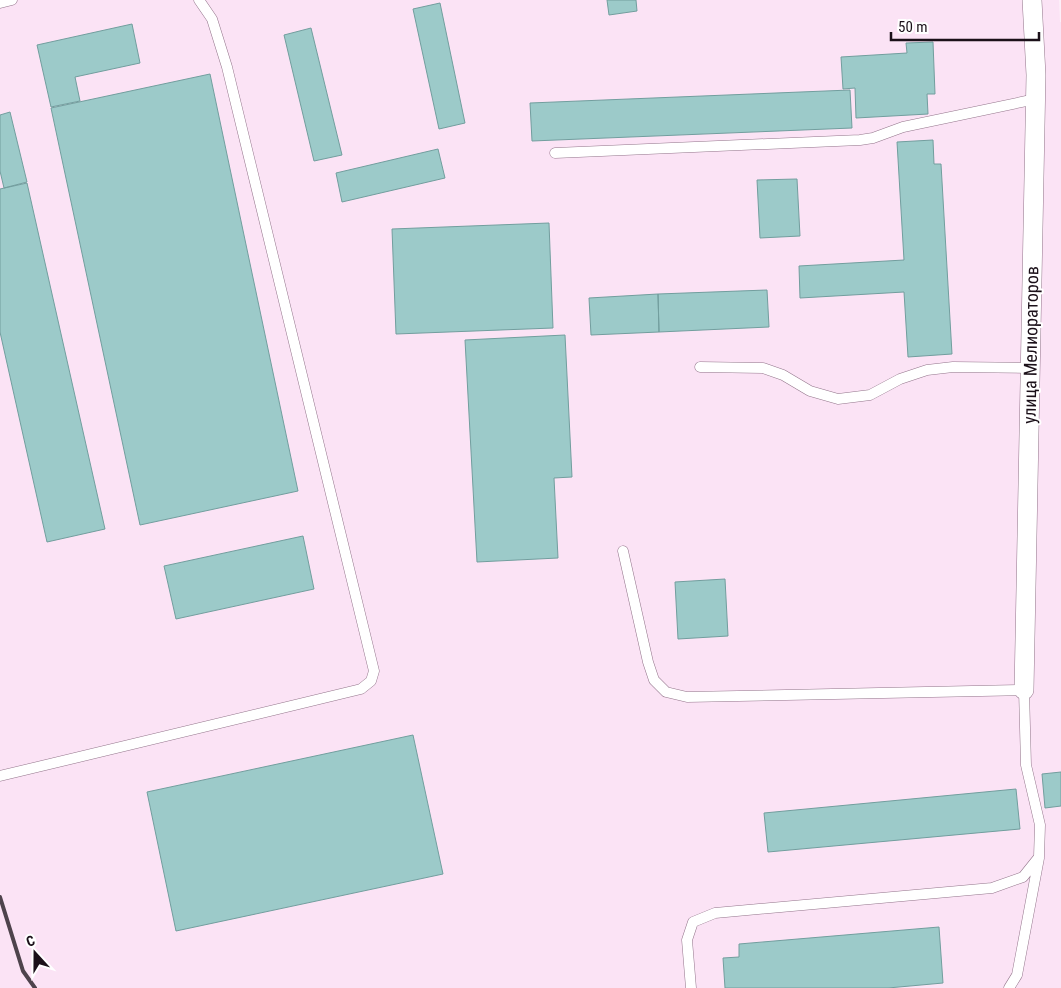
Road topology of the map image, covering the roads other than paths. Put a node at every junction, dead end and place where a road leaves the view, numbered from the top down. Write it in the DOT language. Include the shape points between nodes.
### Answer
graph roads {
  1 [pos="12,0"];
  2 [pos="199,0"];
  3 [pos="1032,0"];
  4 [pos="0,3"];
  5 [pos="1036,99"];
  6 [pos="555,153"];
  7 [pos="700,367"];
  8 [pos="1030,368"];
  9 [pos="623,551"];
  10 [pos="1024,690"];
  11 [pos="0,776"];
  12 [pos="1039,857"];
  13 [pos="691,988"];
  14 [pos="1009,988"];
  1 -- 4 [label="lane"];
  2 -- 11 [label="lane" via="212,19 227,67 374,671 371,682 361,689"];
  3 -- 5 [label="street, улица Мелиораторов"];
  5 -- 6 [label="lane" via="903,127 860,140"];
  5 -- 8 [label="street, улица Мелиораторов"];
  7 -- 8 [label="lane" via="763,368 783,375 810,391 838,400 870,395 900,379 927,370"];
  8 -- 10 [label="street, улица Мелиораторов"];
  9 -- 10 [label="lane" via="648,662 654,680 666,692 687,697"];
  10 -- 12 [label="lane" via="1026,765 1040,825"];
  12 -- 13 [label="lane" via="1023,877 992,888 714,913 693,922 687,940"];
  12 -- 14 [label="lane" via="1017,975"];
}
